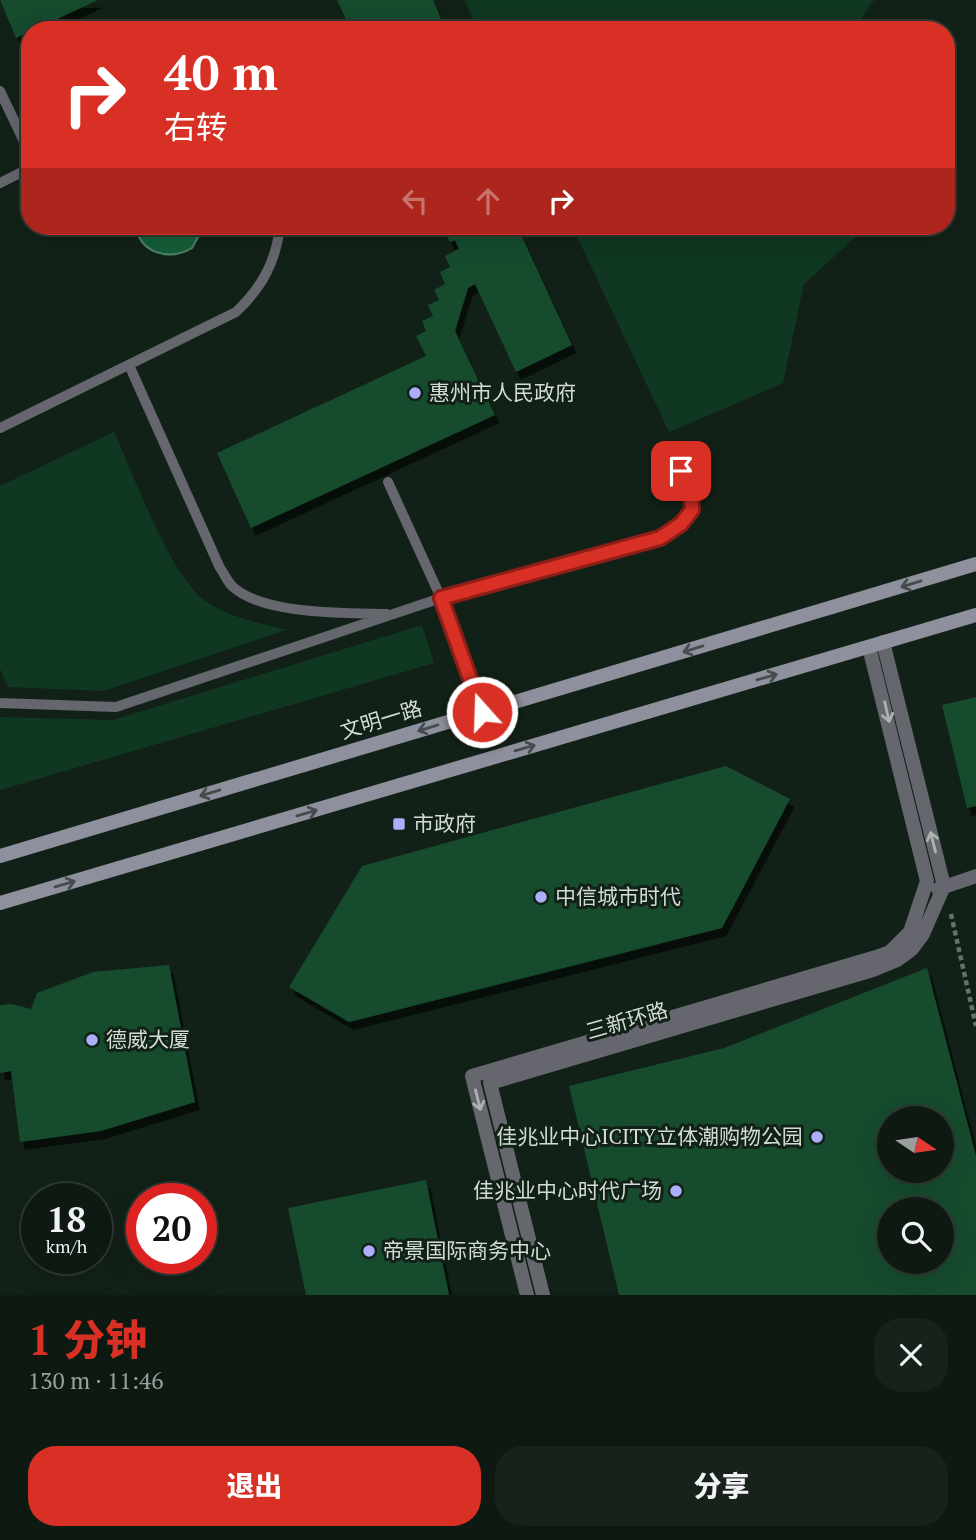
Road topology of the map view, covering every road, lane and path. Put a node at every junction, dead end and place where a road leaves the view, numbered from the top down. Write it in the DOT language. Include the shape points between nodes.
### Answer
graph roads {
  1 [pos="0,91"];
  2 [pos="21,135"];
  3 [pos="21,172"];
  4 [pos="0,183"];
  5 [pos="279,235"];
  6 [pos="130,365"];
  7 [pos="0,428"];
  8 [pos="671,448"];
  9 [pos="388,482"];
  10 [pos="976,564"];
  11 [pos="441,598"];
  12 [pos="395,614"];
  13 [pos="976,615"];
  14 [pos="876,644"];
  15 [pos="0,703"];
  16 [pos="482,712"];
  17 [pos="0,856"];
  18 [pos="976,876"];
  19 [pos="944,886"];
  20 [pos="924,895"];
  21 [pos="0,903"];
  22 [pos="976,1026"];
  23 [pos="527,1295"];
  24 [pos="543,1295"];
  1 -- 2 [label="lane"];
  3 -- 4 [label="lane"];
  5 -- 6 [label="lane" via="268,273 236,312"];
  6 -- 7 [label="lane"];
  6 -- 12 [label="lane" via="231,586 246,596 275,604 323,612"];
  8 -- 11 [label="lane" via="691,495 692,510 660,538"];
  9 -- 11 [label="lane"];
  10 -- 16 [label="main road, 文明一路, one-way"];
  11 -- 12 [label="lane"];
  11 -- 16 [label="lane"];
  12 -- 15 [label="lane" via="116,707"];
  13 -- 14 [label="main road"];
  19 -- 14 [label="street, one-way"];
  14 -- 20 [label="street, 三新环路, one-way" via="928,881"];
  21 -- 14 [label="main road, one-way"];
  16 -- 17 [label="main road, 文明一路, one-way"];
  18 -- 19 [label="street"];
  19 -- 20 [label="street"];
  19 -- 22 [label="path"];
  19 -- 24 [label="street, 三新环路" via="923,934 912,948 885,965 490,1083"];
  20 -- 23 [label="street, 三新环路, one-way" via="910,932 890,952 472,1076"];
}
